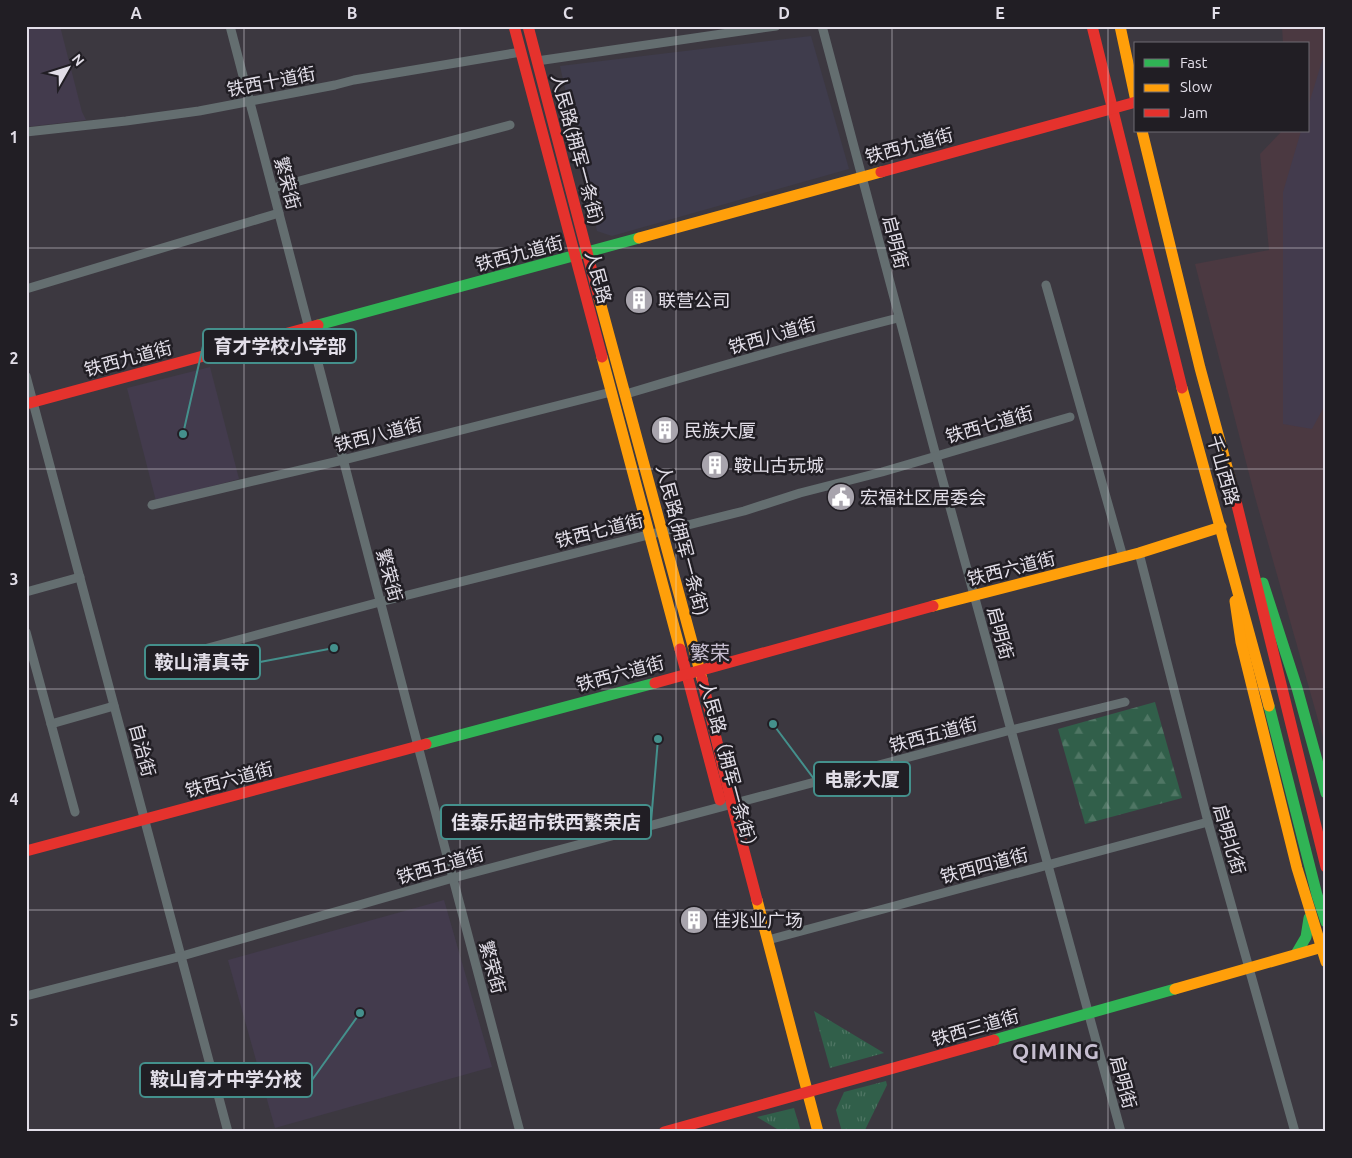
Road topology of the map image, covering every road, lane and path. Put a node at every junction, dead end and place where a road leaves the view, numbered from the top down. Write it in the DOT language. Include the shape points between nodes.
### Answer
graph roads {
  1 [pos="230,26"];
  2 [pos="514,26"];
  3 [pos="528,26"];
  4 [pos="776,26"];
  5 [pos="822,26"];
  6 [pos="1092,26"];
  7 [pos="1120,26"];
  8 [pos="521,52"];
  9 [pos="537,61"];
  10 [pos="1134,92"];
  11 [pos="250,102"];
  12 [pos="1134,102"];
  13 [pos="1112,108"];
  14 [pos="510,125"];
  15 [pos="26,132"];
  16 [pos="1142,132"];
  17 [pos="863,176"];
  18 [pos="273,188"];
  19 [pos="279,213"];
  20 [pos="587,253"];
  21 [pos="575,256"];
  22 [pos="1046,285"];
  23 [pos="26,289"];
  24 [pos="898,318"];
  25 [pos="308,328"];
  26 [pos="26,376"];
  27 [pos="611,392"];
  28 [pos="626,394"];
  29 [pos="30,403"];
  30 [pos="1070,417"];
  31 [pos="936,456"];
  32 [pos="343,460"];
  33 [pos="152,505"];
  34 [pos="1242,521"];
  35 [pos="1222,527"];
  36 [pos="663,530"];
  37 [pos="650,534"];
  38 [pos="1228,550"];
  39 [pos="1139,553"];
  40 [pos="1123,557"];
  41 [pos="80,577"];
  42 [pos="26,592"];
  43 [pos="974,595"];
  44 [pos="380,602"];
  45 [pos="26,632"];
  46 [pos="193,652"];
  47 [pos="700,670"];
  48 [pos="686,674"];
  49 [pos="1124,702"];
  50 [pos="114,706"];
  51 [pos="51,724"];
  52 [pos="1011,730"];
  53 [pos="418,746"];
  54 [pos="1326,793"];
  55 [pos="727,806"];
  56 [pos="75,812"];
  57 [pos="145,819"];
  58 [pos="1208,822"];
  59 [pos="26,851"];
  60 [pos="1049,864"];
  61 [pos="1326,867"];
  62 [pos="453,878"];
  63 [pos="1308,903"];
  64 [pos="1326,922"];
  65 [pos="768,940"];
  66 [pos="1323,946"];
  67 [pos="1296,954"];
  68 [pos="182,956"];
  69 [pos="1326,962"];
  70 [pos="1326,966"];
  71 [pos="1250,968"];
  72 [pos="26,996"];
  73 [pos="1088,1013"];
  74 [pos="804,1094"];
  75 [pos="228,1132"];
  76 [pos="520,1132"];
  77 [pos="664,1132"];
  78 [pos="818,1132"];
  79 [pos="1121,1132"];
  80 [pos="1296,1132"];
  1 -- 11 [label="street, 繁荣街"];
  2 -- 8 [label="main road, 人民路"];
  3 -- 9 [label="main road, 人民路(拥军一条街)"];
  4 -- 9 [label="street"];
  5 -- 17 [label="street, 启明街"];
  6 -- 13 [label="main road, 千山西路"];
  7 -- 10 [label="main road"];
  8 -- 11 [label="street, 铁西十道街" via="354,80"];
  8 -- 21 [label="main road, 人民路"];
  9 -- 20 [label="main road, 人民路(拥军一条街)"];
  11 -- 15 [label="street, 铁西十道街" via="152,118"];
  11 -- 18 [label="street, 繁荣街"];
  12 -- 13 [label="main road, 铁西九道街"];
  13 -- 17 [label="main road, 铁西九道街"];
  13 -- 35 [label="main road, 千山西路" via="1175,362"];
  14 -- 18 [label="street"];
  16 -- 34 [label="main road, 千山西路" via="1200,368"];
  17 -- 20 [label="main road, 铁西九道街"];
  17 -- 24 [label="street, 启明街"];
  18 -- 19 [label="street, 繁荣街"];
  19 -- 23 [label="street"];
  19 -- 25 [label="street, 繁荣街"];
  20 -- 21 [label="main road, 铁西九道街"];
  20 -- 28 [label="main road, 人民路(拥军一条街)"];
  21 -- 25 [label="main road, 铁西九道街"];
  21 -- 27 [label="main road, 人民路"];
  22 -- 40 [label="street"];
  24 -- 28 [label="street, 铁西八道街" via="777,349"];
  24 -- 31 [label="street, 启明街"];
  25 -- 29 [label="main road, 铁西九道街"];
  25 -- 32 [label="street, 繁荣街"];
  26 -- 29 [label="street, 自治街"];
  27 -- 32 [label="street, 铁西八道街"];
  27 -- 37 [label="main road, 人民路（拥军一条街）"];
  28 -- 36 [label="main road, 人民路(拥军一条街)"];
  29 -- 41 [label="street, 自治街"];
  30 -- 31 [label="street, 铁西七道街"];
  31 -- 36 [label="street, 铁西七道街" via="744,511"];
  31 -- 43 [label="street, 启明街"];
  32 -- 33 [label="street, 铁西八道街"];
  32 -- 44 [label="street, 繁荣街"];
  34 -- 54 [label="main road" via="1286,652"];
  34 -- 61 [label="main road, 千山西路"];
  35 -- 38 [label="main road, 千山西路"];
  35 -- 39 [label="main road, 铁西六道街"];
  36 -- 37 [label="street, 铁西七道街"];
  36 -- 47 [label="main road, 人民路(拥军一条街)"];
  37 -- 44 [label="street, 铁西七道街"];
  37 -- 48 [label="main road, 人民路（拥军一条街）"];
  38 -- 63 [label="main road" via="1241,642"];
  38 -- 64 [label="main road, 千山西路"];
  39 -- 40 [label="main road, 铁西六道街"];
  39 -- 58 [label="street, 启明北街"];
  40 -- 43 [label="main road, 铁西六道街"];
  41 -- 42 [label="street"];
  41 -- 50 [label="street, 自治街"];
  43 -- 47 [label="main road, 铁西六道街"];
  43 -- 52 [label="street, 启明街"];
  44 -- 46 [label="street, 铁西七道街"];
  44 -- 53 [label="street, 繁荣街"];
  45 -- 51 [label="street"];
  47 -- 48 [label="main road, 铁西六道街"];
  47 -- 55 [label="main road, 人民路(拥军一条街)"];
  48 -- 53 [label="main road, 铁西六道街"];
  48 -- 55 [label="main road, 人民路（拥军一条街）"];
  49 -- 52 [label="street, 铁西五道街"];
  50 -- 51 [label="street"];
  50 -- 57 [label="street, 自治街"];
  51 -- 56 [label="street"];
  52 -- 55 [label="street, 铁西五道街"];
  52 -- 60 [label="street, 启明街"];
  53 -- 57 [label="main road, 铁西六道街"];
  53 -- 62 [label="street, 繁荣街"];
  55 -- 62 [label="street, 铁西五道街"];
  55 -- 65 [label="main road, 人民路(拥军一条街)"];
  55 -- 74 [label="main road, 人民路（拥军一条街）"];
  57 -- 59 [label="main road, 铁西六道街"];
  57 -- 68 [label="street, 自治街"];
  58 -- 60 [label="street, 铁西四道街"];
  58 -- 71 [label="street, 启明北街"];
  60 -- 65 [label="street, 铁西四道街"];
  60 -- 73 [label="street, 启明街"];
  62 -- 68 [label="street, 铁西五道街"];
  62 -- 76 [label="street, 繁荣街"];
  63 -- 66 [label="main road"];
  63 -- 67 [label="main road" via="1308,934"];
  65 -- 74 [label="main road, 人民路(拥军一条街)"];
  66 -- 67 [label="main road, 铁西三道街"];
  66 -- 69 [label="main road"];
  67 -- 70 [label="main road" via="1314,958"];
  67 -- 71 [label="main road, 铁西三道街"];
  68 -- 72 [label="street, 铁西五道街"];
  68 -- 75 [label="street, 自治街"];
  71 -- 73 [label="main road, 铁西三道街"];
  71 -- 80 [label="street, 启明北街"];
  73 -- 74 [label="main road, 铁西三道街"];
  73 -- 79 [label="street, 启明街"];
  74 -- 77 [label="main road, 铁西三道街"];
  74 -- 78 [label="main road"];
}
